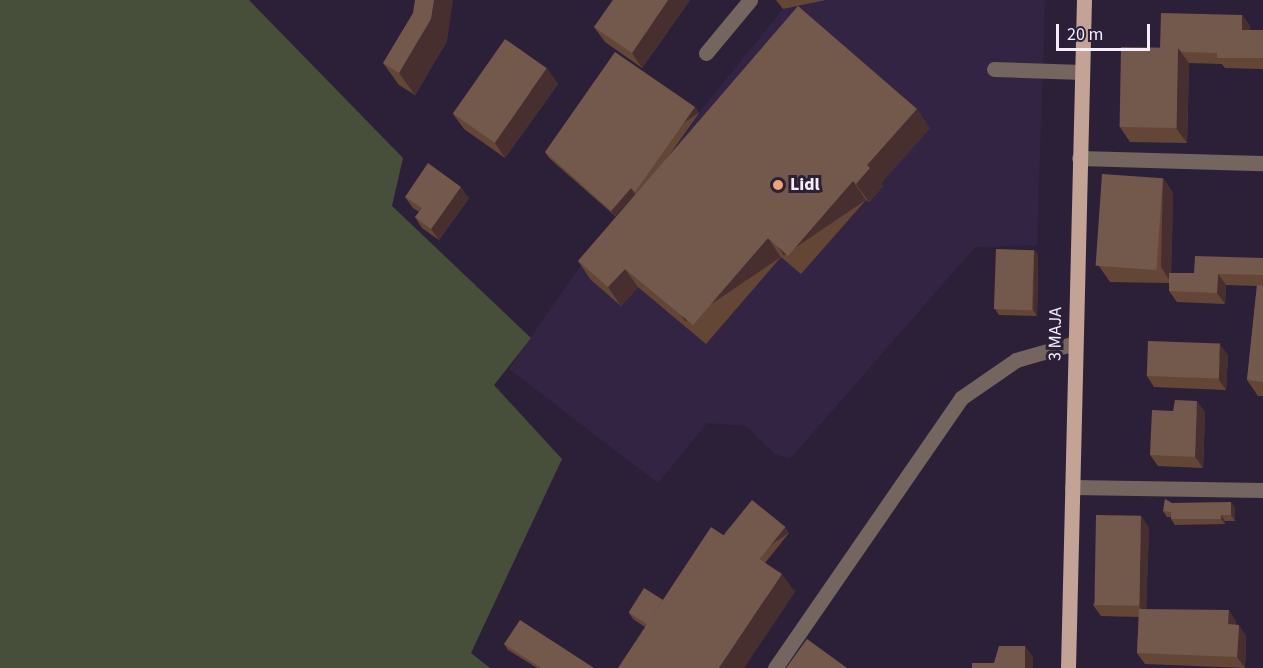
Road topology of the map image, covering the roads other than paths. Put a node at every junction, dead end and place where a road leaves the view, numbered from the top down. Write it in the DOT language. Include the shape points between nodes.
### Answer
graph roads {
  1 [pos="750,0"];
  2 [pos="1084,0"];
  3 [pos="706,53"];
  4 [pos="994,69"];
  5 [pos="1082,72"];
  6 [pos="1079,158"];
  7 [pos="1263,163"];
  8 [pos="1075,343"];
  9 [pos="1072,487"];
  10 [pos="1263,490"];
  11 [pos="775,668"];
  12 [pos="1068,668"];
  1 -- 3 [label="street"];
  2 -- 5 [label="main road, 3 MAJA"];
  4 -- 5 [label="street"];
  5 -- 6 [label="main road, 3 MAJA"];
  6 -- 7 [label="street"];
  6 -- 8 [label="main road, 3 MAJA"];
  8 -- 9 [label="main road, 3 MAJA"];
  8 -- 11 [label="street" via="1016,360 961,398"];
  9 -- 10 [label="street"];
  9 -- 12 [label="main road, 3 MAJA"];
}
